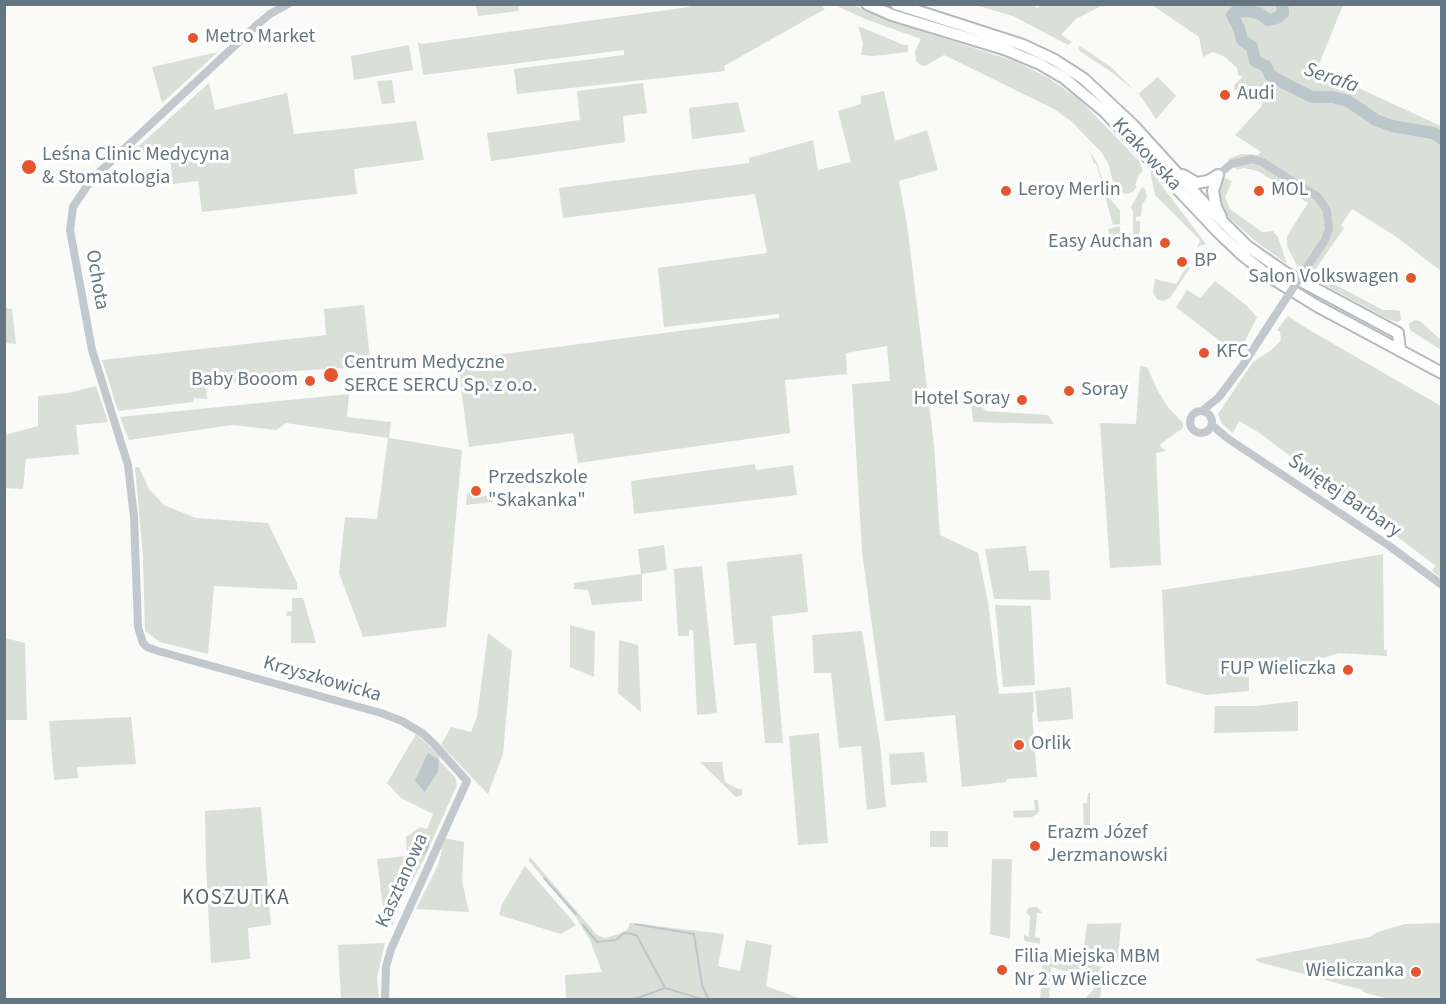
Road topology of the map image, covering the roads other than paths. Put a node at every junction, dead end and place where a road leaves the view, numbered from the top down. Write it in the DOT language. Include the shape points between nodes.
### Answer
graph roads {
  1 [pos="288,4"];
  2 [pos="867,4"];
  3 [pos="896,4"];
  4 [pos="1175,172"];
  5 [pos="1218,176"];
  6 [pos="1225,225"];
  7 [pos="1400,351"];
  8 [pos="1442,373"];
  9 [pos="1219,397"];
  10 [pos="1202,411"];
  11 [pos="1210,424"];
  12 [pos="1442,585"];
  13 [pos="147,647"];
  14 [pos="467,781"];
  15 [pos="385,999"];
  1 -- 13 [label="street, Ochota" via="258,24 91,180 71,211 72,239 91,343 129,475 138,627"];
  2 -- 7 [label="main road, Krakowska" via="1013,53 1064,78 1105,112 1250,262 1304,299"];
  3 -- 4 [label="main road, Krakowska" via="1005,39 1053,59 1100,92"];
  4 -- 5 [label="main road" via="1197,183"];
  4 -- 6 [label="main road, Krakowska"];
  5 -- 6 [label="main road" via="1214,202"];
  5 -- 9 [label="street, bridge" via="1231,164 1252,159 1262,162 1318,197 1327,211 1329,229"];
  6 -- 7 [label="main road, Krakowska" via="1286,273 1398,333"];
  7 -- 8 [label="main road, Krakowska"];
  9 -- 10 [label="street"];
  9 -- 11 [label="street"];
  10 -- 11 [label="street"];
  10 -- 11 [label="street" via="1191,416 1190,427 1197,433"];
  11 -- 12 [label="street, Świętej Barbary"];
  13 -- 14 [label="street, Krzyszkowicka" via="402,721 433,743"];
  14 -- 15 [label="street, Kasztanowa" via="391,949"];
}
